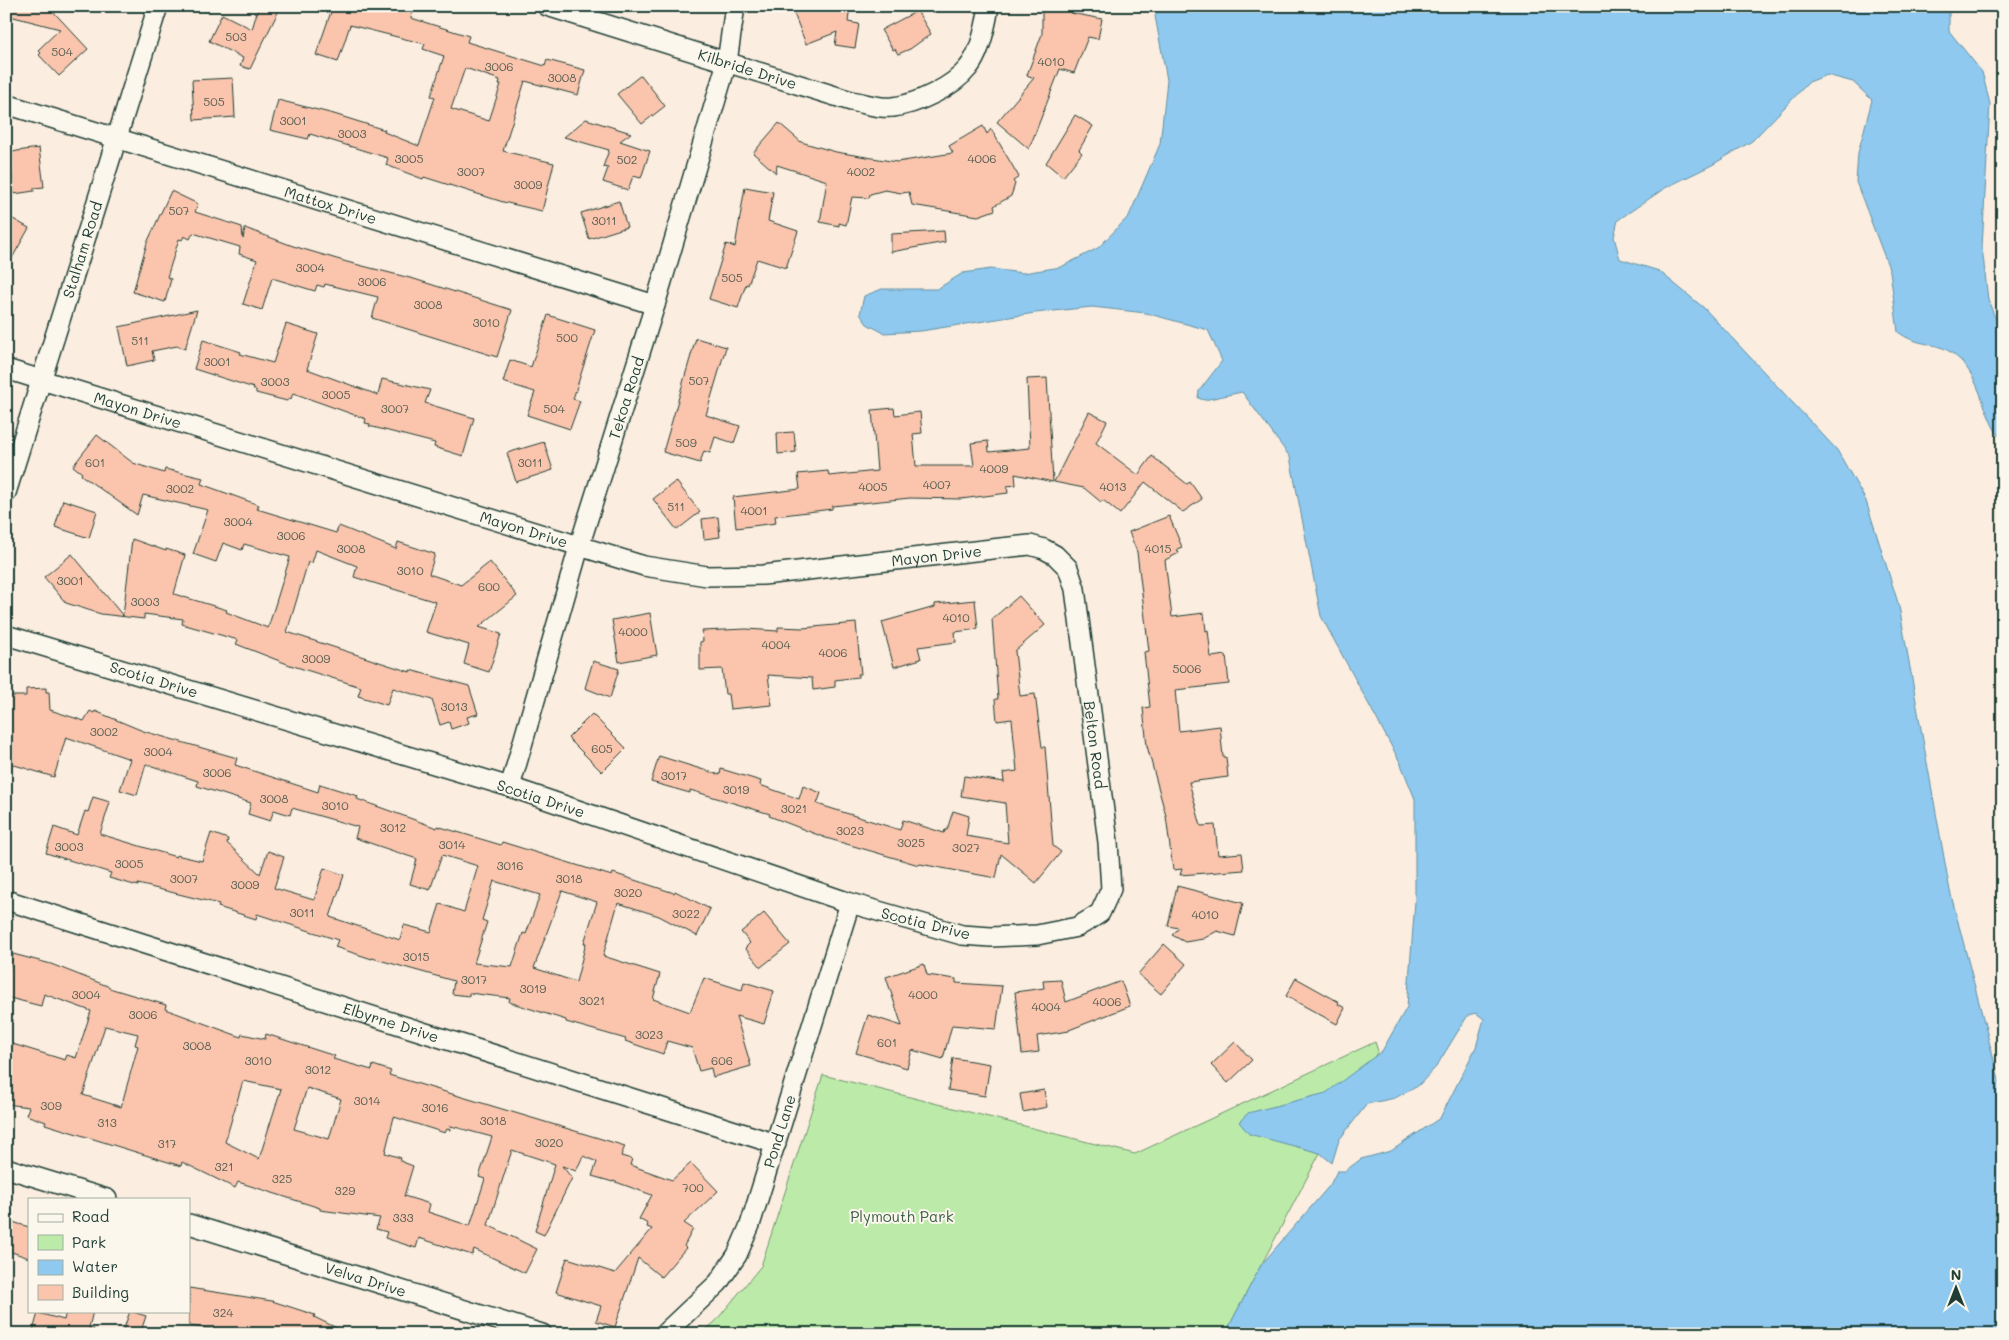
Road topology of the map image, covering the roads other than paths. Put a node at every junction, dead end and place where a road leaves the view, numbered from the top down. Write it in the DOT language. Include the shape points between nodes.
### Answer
graph roads {
  1 [pos="158,6"];
  2 [pos="548,6"];
  3 [pos="734,6"];
  4 [pos="990,6"];
  5 [pos="727,62"];
  6 [pos="6,104"];
  7 [pos="117,138"];
  8 [pos="655,306"];
  9 [pos="6,369"];
  10 [pos="41,380"];
  11 [pos="6,493"];
  12 [pos="579,547"];
  13 [pos="1055,555"];
  14 [pos="6,635"];
  15 [pos="510,787"];
  16 [pos="6,900"];
  17 [pos="850,903"];
  18 [pos="1077,927"];
  19 [pos="776,1144"];
  20 [pos="6,1168"];
  21 [pos="104,1198"];
  22 [pos="190,1224"];
  23 [pos="542,1334"];
  24 [pos="664,1334"];
  1 -- 7 [label="street, Stalham Road"];
  2 -- 5 [label="street, Kilbride Drive"];
  3 -- 5 [label="street, Tekoa Road"];
  4 -- 5 [label="street, Kilbride Drive" via="980,43 968,68 946,87 917,102 891,107 851,102"];
  5 -- 8 [label="street, Tekoa Road"];
  6 -- 7 [label="street, Mattox Drive"];
  7 -- 8 [label="street, Mattox Drive"];
  7 -- 10 [label="street, Stalham Road"];
  8 -- 12 [label="street, Tekoa Road"];
  9 -- 10 [label="street, Mayon Drive"];
  10 -- 11 [label="street, Stalham Road"];
  10 -- 12 [label="street, Mayon Drive"];
  12 -- 13 [label="street, Mayon Drive" via="644,566 708,576 798,572 1030,545"];
  12 -- 15 [label="street, Tekoa Road"];
  13 -- 18 [label="street, Belton Road" via="1068,568 1075,589 1111,880 1111,889 1100,913"];
  14 -- 15 [label="street, Scotia Drive"];
  15 -- 17 [label="street, Scotia Drive"];
  16 -- 19 [label="street, Elbyrne Drive"];
  17 -- 18 [label="street, Scotia Drive" via="962,934 991,937 1037,935"];
  17 -- 19 [label="street, Pond Lane"];
  19 -- 24 [label="street, Pond Lane" via="750,1225 737,1254 718,1283"];
  20 -- 21 [label="street"];
  22 -- 23 [label="street, Velva Drive"];
}
